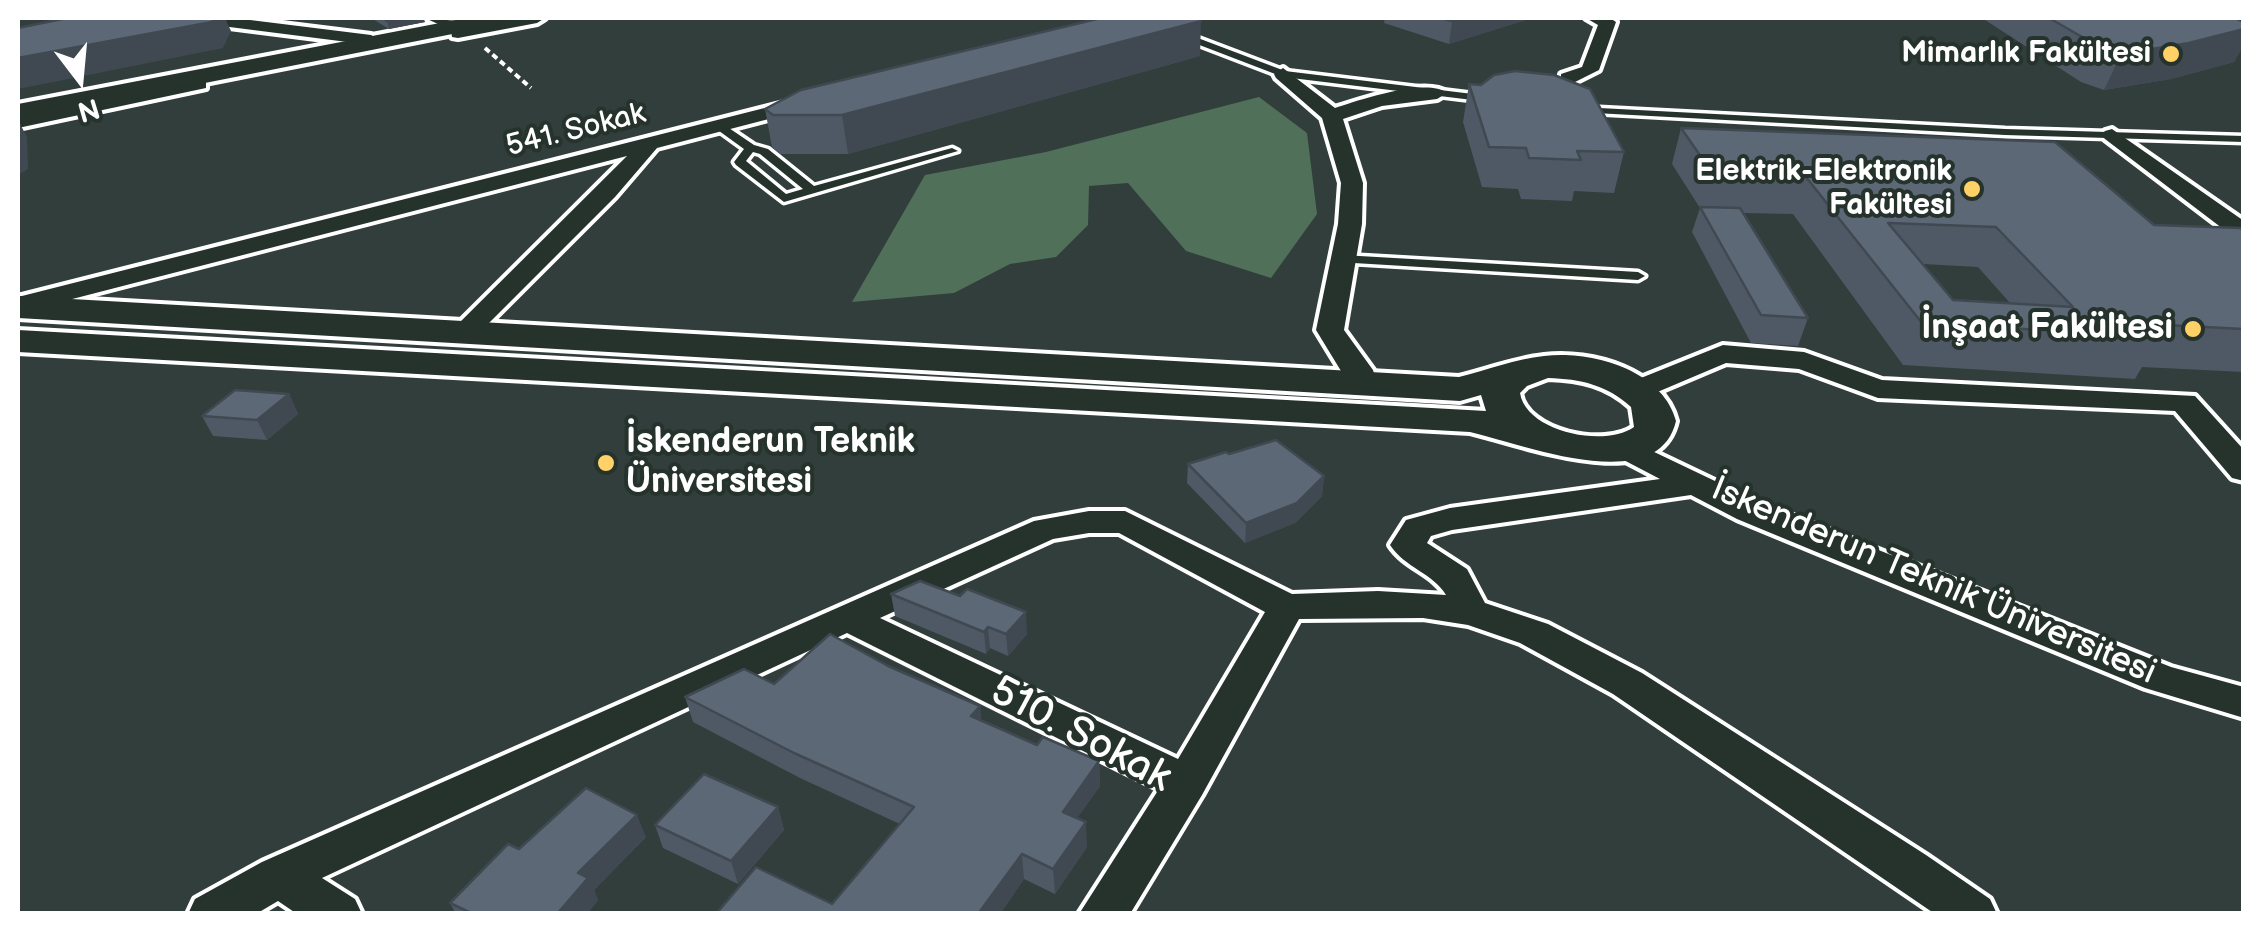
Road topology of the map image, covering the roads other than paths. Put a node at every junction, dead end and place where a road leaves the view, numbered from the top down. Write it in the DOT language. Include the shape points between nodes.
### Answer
graph roads {
  1 [pos="198,18"];
  2 [pos="498,18"];
  3 [pos="537,18"];
  4 [pos="1594,18"];
  5 [pos="450,25"];
  6 [pos="1159,26"];
  7 [pos="371,40"];
  8 [pos="1283,74"];
  9 [pos="1568,78"];
  10 [pos="1437,93"];
  11 [pos="834,97"];
  12 [pos="1508,101"];
  13 [pos="1562,108"];
  14 [pos="18,112"];
  15 [pos="1332,116"];
  16 [pos="18,122"];
  17 [pos="719,126"];
  18 [pos="2112,135"];
  19 [pos="2244,139"];
  20 [pos="650,143"];
  21 [pos="750,148"];
  22 [pos="952,151"];
  23 [pos="812,190"];
  24 [pos="2244,233"];
  25 [pos="1342,259"];
  26 [pos="1638,276"];
  27 [pos="18,306"];
  28 [pos="463,332"];
  29 [pos="18,341"];
  30 [pos="1524,372"];
  31 [pos="1362,384"];
  32 [pos="1637,390"];
  33 [pos="1528,433"];
  34 [pos="1627,449"];
  35 [pos="2244,472"];
  36 [pos="1697,484"];
  37 [pos="1287,607"];
  38 [pos="1468,612"];
  39 [pos="846,617"];
  40 [pos="2244,703"];
  41 [pos="1187,783"];
  42 [pos="280,876"];
  43 [pos="212,914"];
  44 [pos="338,914"];
  45 [pos="1103,914"];
  46 [pos="1973,914"];
  1 -- 7 [label="street"];
  2 -- 5 [label="street"];
  3 -- 5 [label="street"];
  4 -- 9 [label="street" via="1607,22 1590,70"];
  5 -- 7 [label="street"];
  5 -- 16 [label="street"];
  6 -- 8 [label="lane"];
  7 -- 14 [label="street"];
  8 -- 10 [label="lane"];
  8 -- 15 [label="street"];
  10 -- 12 [label="lane"];
  10 -- 15 [label="street" via="1380,100"];
  11 -- 17 [label="street, 541. Sokak"];
  13 -- 18 [label="lane"];
  15 -- 25 [label="street" via="1352,183"];
  17 -- 20 [label="street, 541. Sokak"];
  17 -- 21 [label="lane"];
  18 -- 19 [label="lane"];
  18 -- 24 [label="street"];
  20 -- 27 [label="street, 541. Sokak"];
  20 -- 28 [label="street"];
  21 -- 23 [label="lane" via="764,151"];
  21 -- 23 [label="lane" via="740,162 784,198"];
  22 -- 23 [label="lane"];
  25 -- 26 [label="lane"];
  25 -- 31 [label="street" via="1330,330"];
  27 -- 28 [label="street"];
  28 -- 31 [label="street"];
  29 -- 33 [label="street" via="1450,419"];
  30 -- 31 [label="street" via="1460,389"];
  30 -- 32 [label="street" via="1593,371"];
  30 -- 33 [label="street" via="1501,392 1511,420"];
  32 -- 34 [label="street" via="1651,403 1656,430"];
  32 -- 35 [label="street" via="1723,354 1804,360 1878,389 2184,402"];
  33 -- 34 [label="street" via="1577,450"];
  34 -- 36 [label="street, İskenderun Teknik Üniversitesi"];
  36 -- 38 [label="street" via="1418,528 1408,545 1459,581"];
  36 -- 40 [label="street, İskenderun Teknik Üniversitesi" via="2158,678"];
  37 -- 38 [label="street" via="1402,604"];
  37 -- 39 [label="street" via="1125,522 1089,522 1046,529"];
  37 -- 41 [label="street"];
  38 -- 46 [label="street" via="1536,634 1646,696"];
  39 -- 41 [label="street, 510. Sokak"];
  39 -- 42 [label="street"];
  41 -- 45 [label="street, 510. Sokak"];
  42 -- 43 [label="street"];
  42 -- 44 [label="street"];
}
